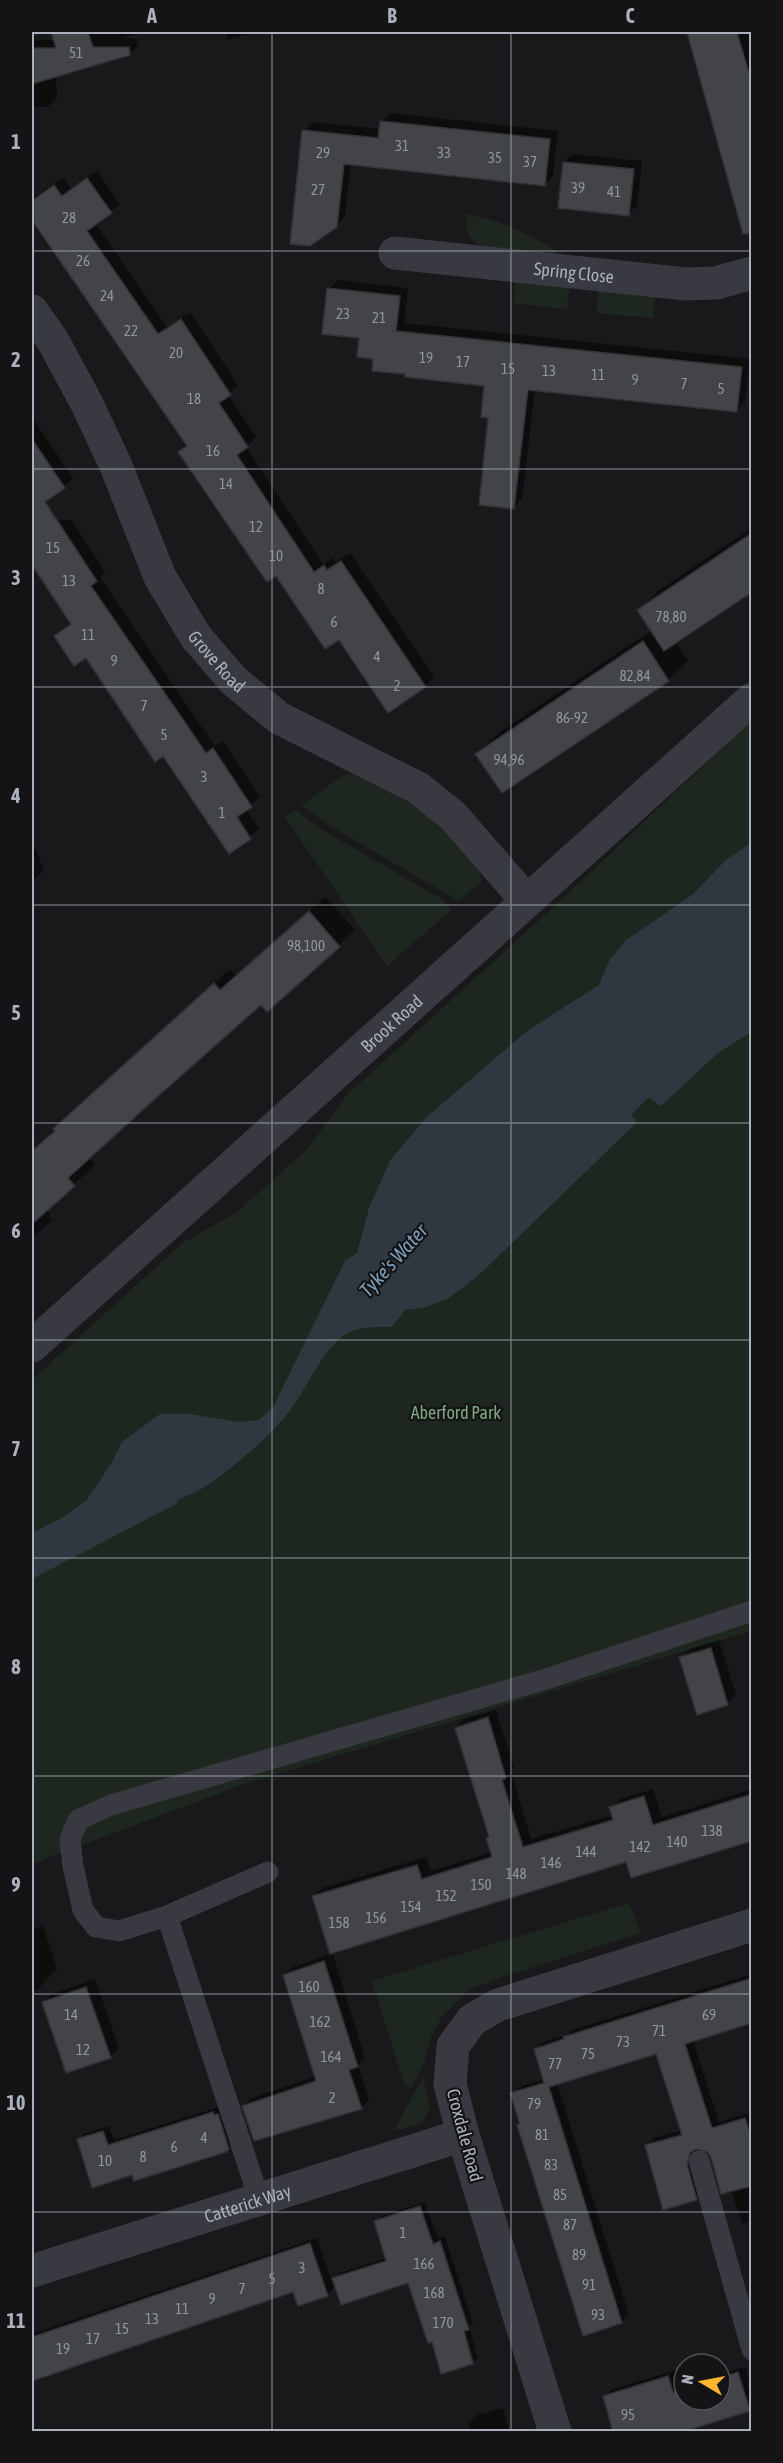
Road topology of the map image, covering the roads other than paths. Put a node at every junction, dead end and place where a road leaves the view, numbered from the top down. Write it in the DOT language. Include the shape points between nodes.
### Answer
graph roads {
  1 [pos="396,253"];
  2 [pos="752,273"];
  3 [pos="32,311"];
  4 [pos="752,699"];
  5 [pos="527,901"];
  6 [pos="32,1346"];
  7 [pos="752,1611"];
  8 [pos="268,1872"];
  9 [pos="167,1917"];
  10 [pos="752,1926"];
  11 [pos="463,2135"];
  12 [pos="699,2162"];
  13 [pos="259,2199"];
  14 [pos="34,2261"];
  15 [pos="752,2350"];
  16 [pos="555,2432"];
  1 -- 2 [label="street, Spring Close" via="686,284 716,283"];
  3 -- 5 [label="street, Grove Road" via="87,404 160,577 196,637 233,680 279,718 418,788 453,816"];
  4 -- 5 [label="street, Brook Road"];
  5 -- 6 [label="street, Brook Road"];
  7 -- 9 [label="lane" via="546,1679 111,1805 78,1820 70,1840 73,1866 83,1910 96,1928 119,1931"];
  8 -- 9 [label="lane"];
  9 -- 13 [label="lane"];
  10 -- 11 [label="street, Croxdale Road" via="498,2005 472,2020 453,2046 450,2084"];
  11 -- 13 [label="street, Catterick Way"];
  11 -- 16 [label="street, Croxdale Road"];
  12 -- 15 [label="lane"];
  13 -- 14 [label="street, Catterick Way"];
}
